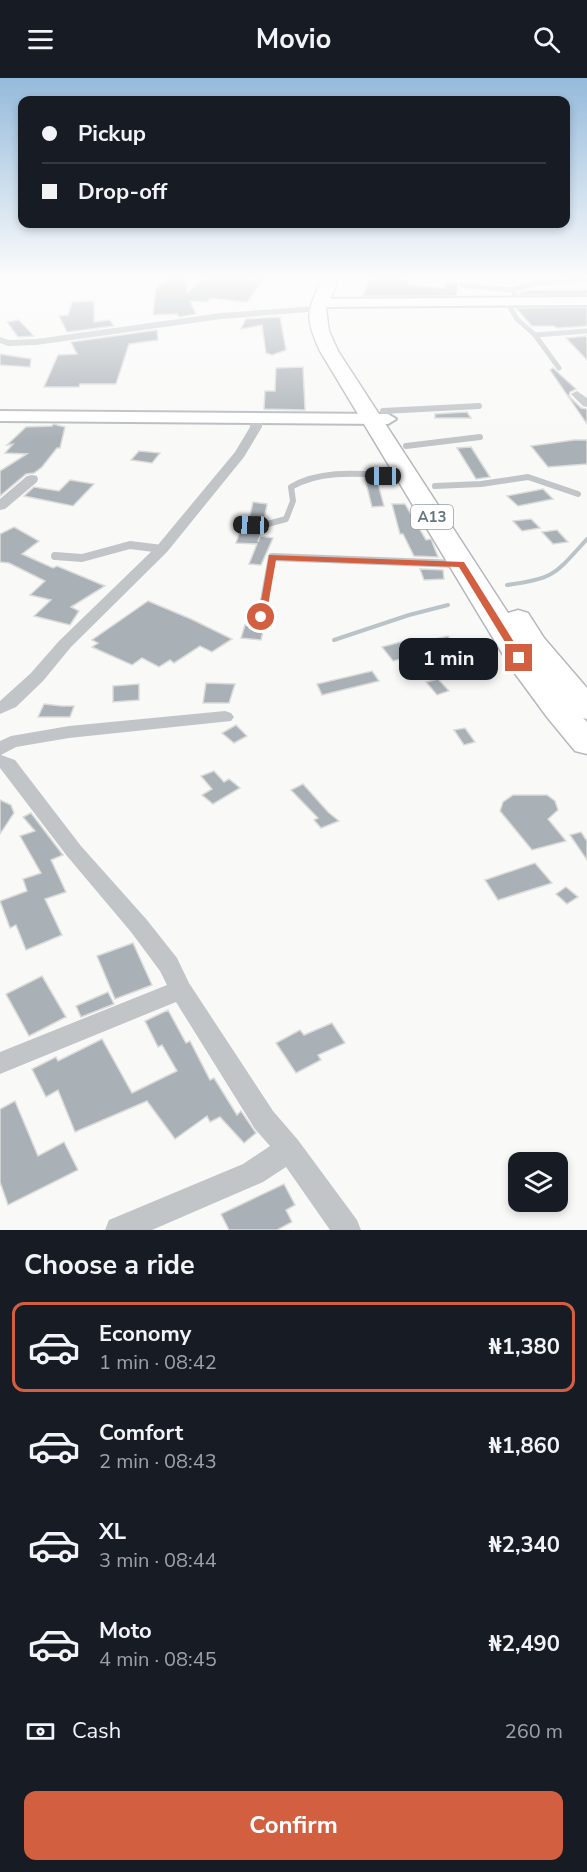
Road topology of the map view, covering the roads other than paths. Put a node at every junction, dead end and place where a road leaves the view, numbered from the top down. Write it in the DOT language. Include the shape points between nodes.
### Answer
graph roads {
  1 [pos="108,332"];
  2 [pos="320,332"];
  3 [pos="531,332"];
  4 [pos="577,332"];
  5 [pos="535,335"];
  6 [pos="0,340"];
  7 [pos="559,368"];
  8 [pos="577,394"];
  9 [pos="587,404"];
  10 [pos="479,406"];
  11 [pos="0,416"];
  12 [pos="256,416"];
  13 [pos="381,417"];
  14 [pos="480,437"];
  15 [pos="406,446"];
  16 [pos="406,476"];
  17 [pos="32,479"];
  18 [pos="435,486"];
  19 [pos="578,494"];
  20 [pos="0,506"];
  21 [pos="238,525"];
  22 [pos="162,549"];
  23 [pos="55,556"];
  24 [pos="461,564"];
  25 [pos="261,617"];
  26 [pos="0,708"];
  27 [pos="587,709"];
  28 [pos="225,717"];
  29 [pos="587,743"];
  30 [pos="0,749"];
  31 [pos="0,761"];
  32 [pos="181,990"];
  33 [pos="0,1063"];
  34 [pos="289,1149"];
  35 [pos="119,1230"];
  36 [pos="347,1230"];
  1 -- 6 [label="street" via="36,342"];
  2 -- 13 [label="highway, A13" via="329,351"];
  3 -- 5 [label="lane"];
  4 -- 5 [label="lane"];
  5 -- 7 [label="lane"];
  8 -- 9 [label="street"];
  10 -- 13 [label="lane"];
  11 -- 12 [label="main road"];
  12 -- 13 [label="main road"];
  12 -- 22 [label="street" via="256,427 240,454"];
  13 -- 15 [label="highway, A13"];
  13 -- 16 [label="highway, A13"];
  14 -- 15 [label="lane"];
  15 -- 18 [label="highway, A13"];
  16 -- 21 [label="lane" via="336,476 297,481 291,487 293,501 286,519 264,525"];
  16 -- 24 [label="highway, A13"];
  17 -- 20 [label="street"];
  18 -- 19 [label="lane" via="528,477"];
  18 -- 27 [label="highway, A13" via="532,642"];
  22 -- 23 [label="lane" via="130,545 82,558"];
  22 -- 26 [label="street" via="64,644 37,678"];
  24 -- 25 [label="lane" via="272,557"];
  24 -- 29 [label="highway, A13" via="526,668"];
  28 -- 30 [label="street" via="69,732 11,742"];
  31 -- 32 [label="street" via="8,764 74,851 139,926 169,965"];
  32 -- 33 [label="street"];
  32 -- 34 [label="street" via="264,1120"];
  34 -- 35 [label="street" via="253,1173"];
  34 -- 36 [label="street"];
}
